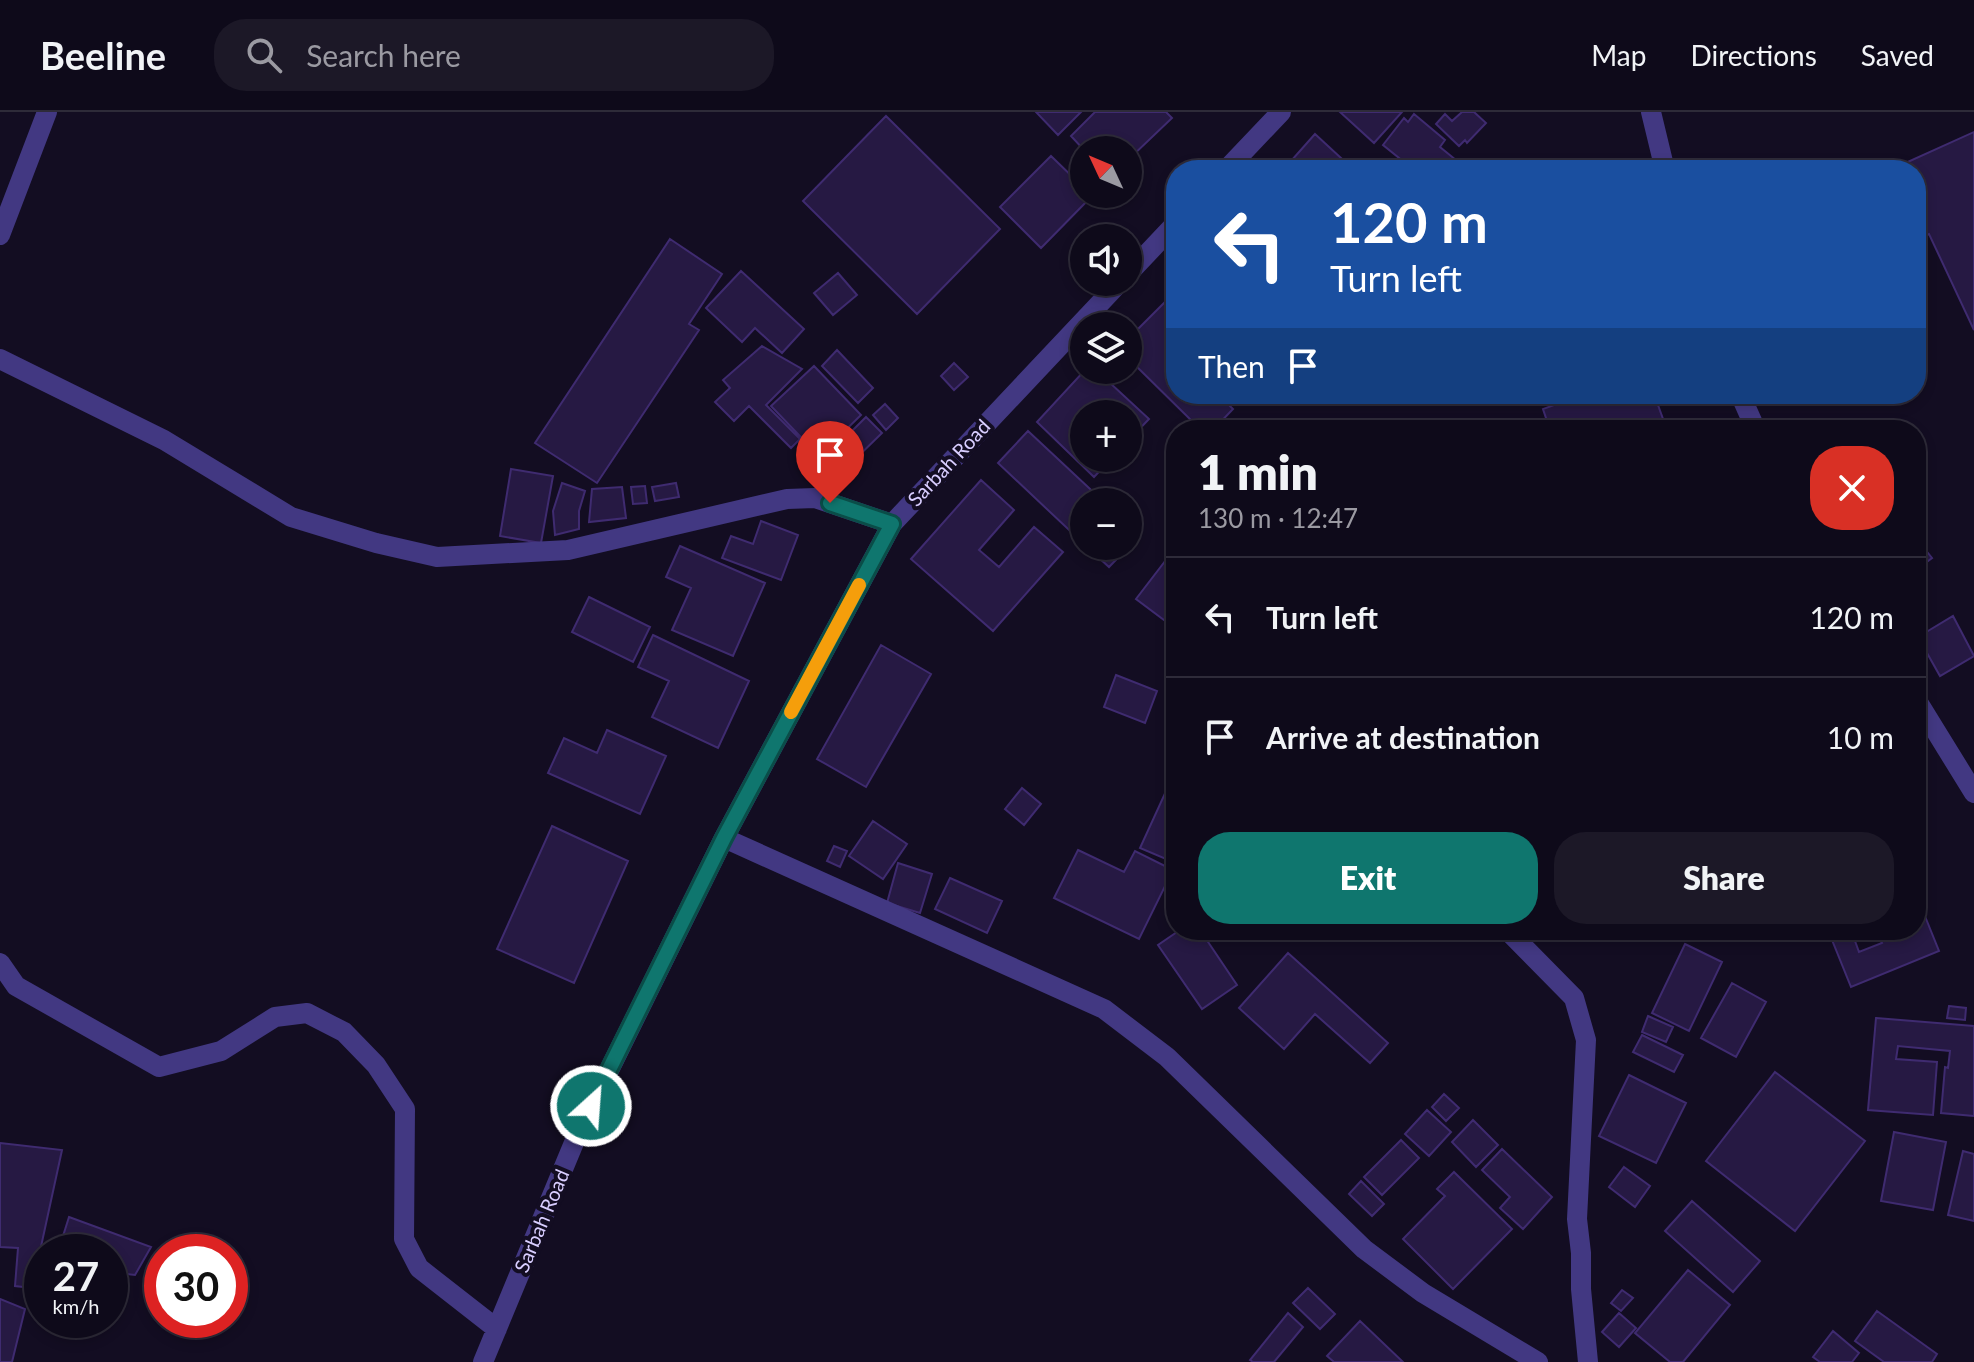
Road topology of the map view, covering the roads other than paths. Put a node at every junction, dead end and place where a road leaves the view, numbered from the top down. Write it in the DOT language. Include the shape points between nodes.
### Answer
graph roads {
  1 [pos="47,112"];
  2 [pos="1281,112"];
  3 [pos="1651,112"];
  4 [pos="1235,160"];
  5 [pos="1663,160"];
  6 [pos="1166,234"];
  7 [pos="0,235"];
  8 [pos="1142,259"];
  9 [pos="1107,296"];
  10 [pos="0,359"];
  11 [pos="892,524"];
  12 [pos="1926,715"];
  13 [pos="1974,793"];
  14 [pos="724,838"];
  15 [pos="1517,940"];
  16 [pos="0,963"];
  17 [pos="497,1329"];
  18 [pos="483,1362"];
  19 [pos="1538,1362"];
  20 [pos="1588,1362"];
  1 -- 7 [label="street"];
  2 -- 4 [label="street"];
  3 -- 5 [label="street"];
  6 -- 8 [label="street"];
  9 -- 11 [label="street, Sarbah Road"];
  10 -- 11 [label="street" via="164,440 291,517 437,557 568,550 787,499 815,498"];
  11 -- 14 [label="street, Sarbah Road"];
  12 -- 13 [label="street"];
  14 -- 17 [label="street, Sarbah Road" via="578,1133"];
  14 -- 19 [label="street" via="1104,1009 1167,1057 1364,1249 1423,1293"];
  15 -- 20 [label="street" via="1574,998 1586,1040 1577,1219"];
  16 -- 17 [label="street" via="16,986 159,1067 221,1051 275,1017 307,1013 344,1032 376,1065 405,1109 404,1239 419,1268"];
  17 -- 18 [label="street, Sarbah Road"];
}
